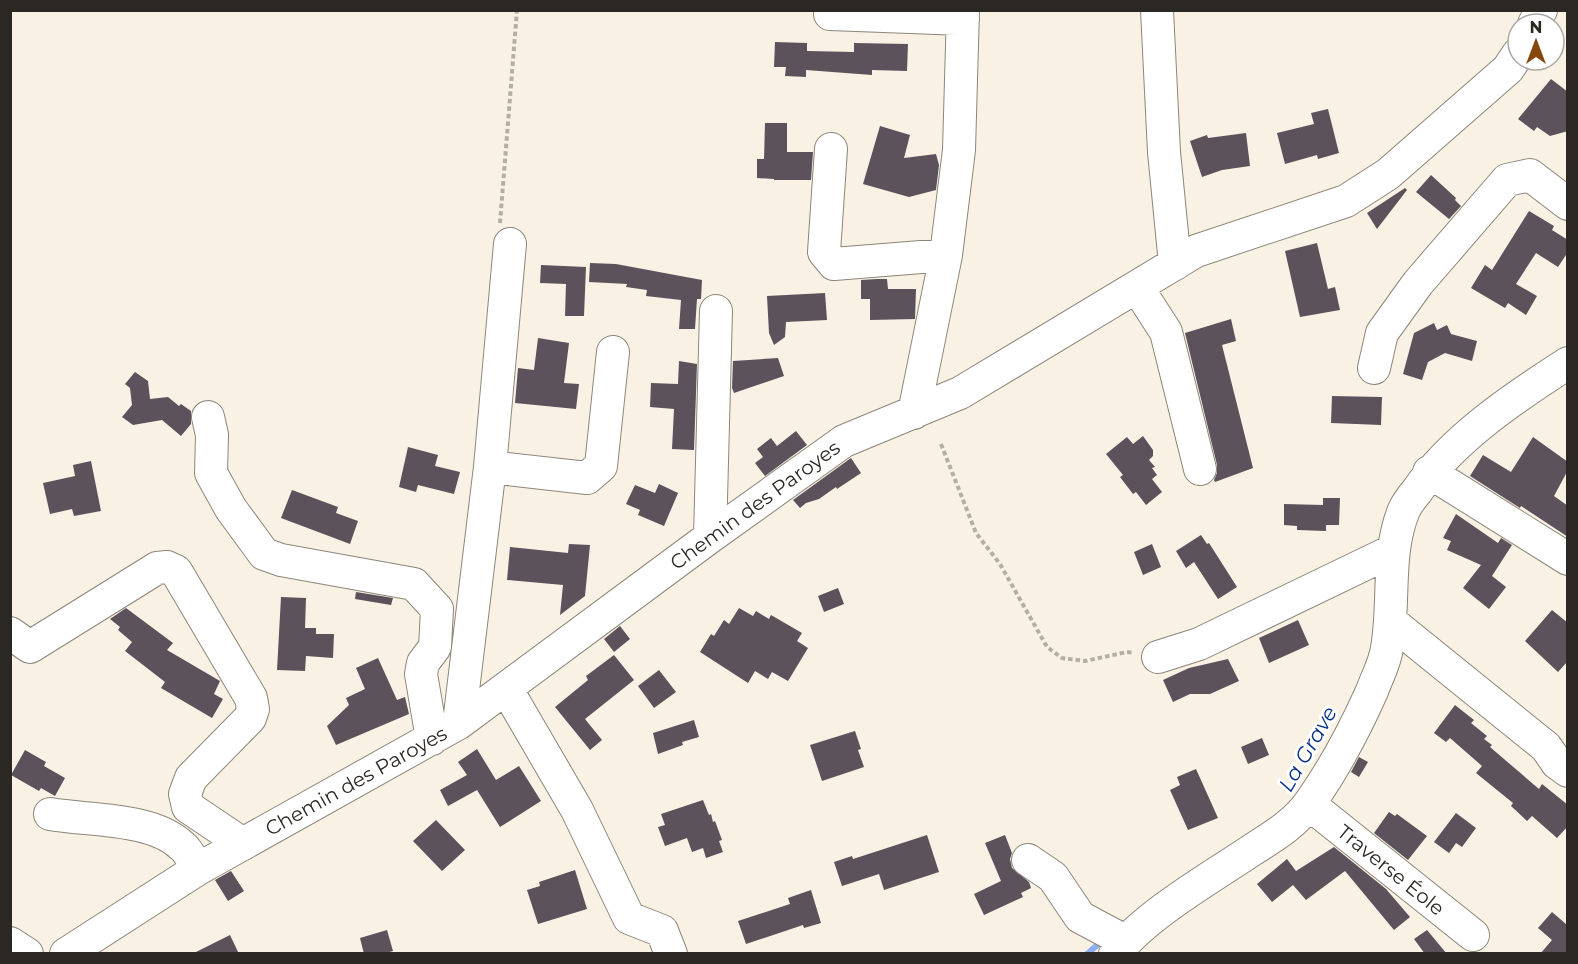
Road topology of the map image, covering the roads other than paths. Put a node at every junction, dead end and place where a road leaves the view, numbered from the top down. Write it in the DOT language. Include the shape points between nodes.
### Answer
graph roads {
  1 [pos="1156,10"];
  2 [pos="830,14"];
  3 [pos="963,14"];
  4 [pos="1506,71"];
  5 [pos="831,149"];
  6 [pos="1568,204"];
  7 [pos="510,244"];
  8 [pos="946,255"];
  9 [pos="1175,264"];
  10 [pos="1137,288"];
  11 [pos="716,311"];
  12 [pos="613,352"];
  13 [pos="1568,363"];
  14 [pos="1374,368"];
  15 [pos="914,413"];
  16 [pos="208,417"];
  17 [pos="490,467"];
  18 [pos="1200,469"];
  19 [pos="1429,472"];
  20 [pos="710,537"];
  21 [pos="1394,550"];
  22 [pos="1568,558"];
  23 [pos="1390,621"];
  24 [pos="10,633"];
  25 [pos="1158,657"];
  26 [pos="506,687"];
  27 [pos="459,723"];
  28 [pos="432,739"];
  29 [pos="1568,771"];
  30 [pos="1309,804"];
  31 [pos="50,814"];
  32 [pos="243,844"];
  33 [pos="1028,860"];
  34 [pos="198,869"];
  35 [pos="1473,935"];
  36 [pos="10,943"];
  37 [pos="1131,946"];
  38 [pos="27,954"];
  39 [pos="66,954"];
  40 [pos="671,954"];
  1 -- 9 [label="street"];
  2 -- 3 [label="street"];
  3 -- 8 [label="street" via="959,150"];
  4 -- 9 [label="street, Chemin des Paroyes" via="1388,174 1346,201 1196,251"];
  5 -- 8 [label="street" via="824,252 834,264"];
  6 -- 14 [label="street" via="1530,176 1507,180 1418,283 1382,333"];
  7 -- 17 [label="street"];
  8 -- 15 [label="street"];
  9 -- 10 [label="street, Chemin des Paroyes"];
  10 -- 15 [label="street, Chemin des Paroyes" via="960,393"];
  10 -- 18 [label="street" via="1166,332"];
  11 -- 20 [label="street"];
  12 -- 17 [label="street" via="601,466 587,478"];
  13 -- 19 [label="street" via="1456,445"];
  15 -- 20 [label="street, Chemin des Paroyes" via="844,441"];
  16 -- 28 [label="street" via="212,435 211,473 264,554 414,585 438,609 435,647 423,663 421,674"];
  17 -- 27 [label="street"];
  19 -- 21 [label="street" via="1405,507"];
  19 -- 22 [label="street"];
  20 -- 26 [label="street, Chemin des Paroyes"];
  21 -- 23 [label="street"];
  21 -- 25 [label="street" via="1199,644"];
  23 -- 29 [label="street" via="1546,747"];
  23 -- 30 [label="street" via="1387,650 1360,718"];
  24 -- 32 [label="street" via="30,647 157,568 176,571 251,698 253,709 250,718 191,778 185,794 188,807"];
  26 -- 27 [label="street, Chemin des Paroyes"];
  26 -- 40 [label="street" via="577,810 629,918 662,931"];
  27 -- 28 [label="street, Chemin des Paroyes"];
  28 -- 32 [label="street, Chemin des Paroyes"];
  30 -- 35 [label="street, Traverse Éole"];
  30 -- 37 [label="street" via="1292,823 1175,902"];
  31 -- 34 [label="street" via="127,822 156,830 182,846"];
  32 -- 34 [label="street, Chemin des Paroyes"];
  33 -- 37 [label="street" via="1053,877 1080,917"];
  34 -- 39 [label="street, Chemin des Paroyes"];
  36 -- 38 [label="street"];
}
